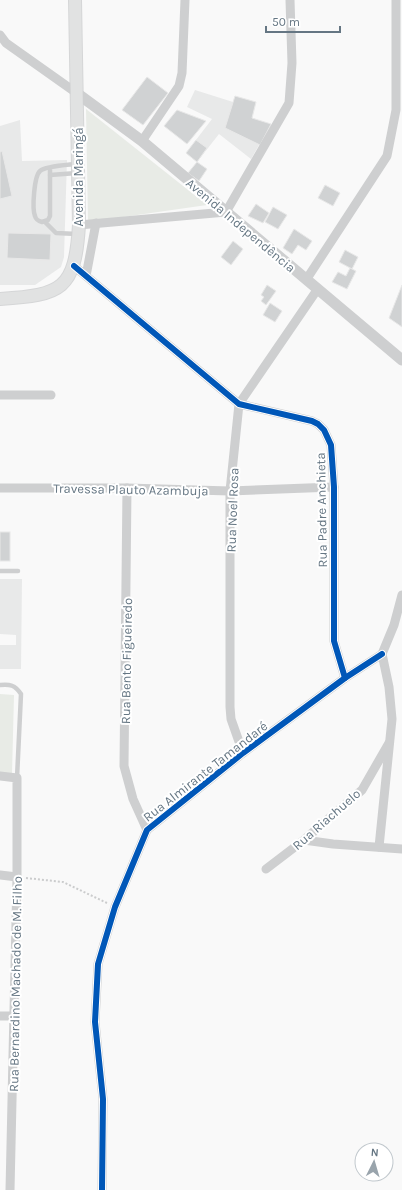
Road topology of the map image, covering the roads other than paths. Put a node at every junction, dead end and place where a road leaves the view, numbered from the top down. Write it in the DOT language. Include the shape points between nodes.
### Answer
graph roads {
  1 [pos="75,0"];
  2 [pos="185,0"];
  3 [pos="290,0"];
  4 [pos="396,0"];
  5 [pos="0,35"];
  6 [pos="78,94"];
  7 [pos="142,142"];
  8 [pos="50,168"];
  9 [pos="78,168"];
  10 [pos="50,175"];
  11 [pos="226,212"];
  12 [pos="45,222"];
  13 [pos="96,223"];
  14 [pos="79,229"];
  15 [pos="74,266"];
  16 [pos="86,276"];
  17 [pos="306,280"];
  18 [pos="317,290"];
  19 [pos="0,299"];
  20 [pos="402,360"];
  21 [pos="0,395"];
  22 [pos="51,395"];
  23 [pos="239,404"];
  24 [pos="334,487"];
  25 [pos="0,488"];
  26 [pos="127,488"];
  27 [pos="230,491"];
  28 [pos="0,571"];
  29 [pos="18,571"];
  30 [pos="402,594"];
  31 [pos="382,654"];
  32 [pos="345,678"];
  33 [pos="0,685"];
  34 [pos="392,719"];
  35 [pos="402,723"];
  36 [pos="390,740"];
  37 [pos="243,754"];
  38 [pos="0,776"];
  39 [pos="17,778"];
  40 [pos="147,830"];
  41 [pos="304,840"];
  42 [pos="380,847"];
  43 [pos="402,849"];
  44 [pos="266,869"];
  45 [pos="0,875"];
  46 [pos="17,877"];
  47 [pos="0,1016"];
  48 [pos="14,1016"];
  49 [pos="10,1190"];
  50 [pos="102,1190"];
  1 -- 6 [label="main road, Avenida Maringá"];
  2 -- 7 [label="street" via="182,73 179,86"];
  3 -- 11 [label="street" via="292,63 289,104"];
  4 -- 17 [label="street" via="396,110 387,156"];
  5 -- 6 [label="street" via="6,43"];
  6 -- 7 [label="street, Avenida Independência"];
  6 -- 9 [label="main road, Avenida Maringá"];
  7 -- 11 [label="street, Avenida Independência"];
  8 -- 9 [label="lane"];
  8 -- 10 [label="lane"];
  8 -- 12 [label="lane" via="41,170 35,182 34,214 37,220"];
  9 -- 10 [label="lane"];
  9 -- 14 [label="main road, Avenida Maringá"];
  10 -- 12 [label="lane" via="50,216"];
  11 -- 13 [label="street"];
  11 -- 17 [label="street, Avenida Independência"];
  12 -- 14 [label="lane" via="56,233"];
  13 -- 14 [label="street"];
  13 -- 16 [label="street"];
  14 -- 15 [label="main road, Avenida Maringá"];
  15 -- 16 [label="street, Rua Padre Anchieta"];
  15 -- 19 [label="main road, Avenida Maringá" via="68,277 48,294"];
  16 -- 23 [label="street, Rua Padre Anchieta"];
  17 -- 18 [label="street, Avenida Independência"];
  18 -- 20 [label="street, Avenida Independência"];
  18 -- 23 [label="street, Rua Noel Rosa"];
  21 -- 22 [label="street"];
  23 -- 24 [label="street, Rua Padre Anchieta" via="318,424 331,445"];
  23 -- 27 [label="street, Rua Noel Rosa"];
  24 -- 27 [label="street, Travessa Plauto Azambuja"];
  24 -- 32 [label="street, Rua Padre Anchieta" via="334,641"];
  25 -- 26 [label="street, Travessa Plauto Azambuja"];
  26 -- 27 [label="street, Travessa Plauto Azambuja"];
  26 -- 40 [label="street, Rua Bento Figueiredo" via="124,766 133,799"];
  27 -- 37 [label="street, Rua Noel Rosa" via="230,707 231,719"];
  28 -- 29 [label="lane"];
  30 -- 31 [label="street" via="394,625"];
  31 -- 32 [label="street, Rua Almirante Tamandaré"];
  31 -- 34 [label="street"];
  32 -- 37 [label="street, Rua Almirante Tamandaré"];
  33 -- 39 [label="lane" via="10,684 17,687 21,694"];
  34 -- 35 [label="street"];
  34 -- 36 [label="street"];
  36 -- 41 [label="street, Rua Riachuelo" via="362,790"];
  36 -- 42 [label="street"];
  37 -- 40 [label="street, Rua Almirante Tamandaré"];
  38 -- 39 [label="street"];
  39 -- 46 [label="street, Rua Bernardino Machado de M. Filho"];
  40 -- 50 [label="street, Rua Almirante Tamandaré" via="115,907 98,964 95,1022 103,1099"];
  41 -- 42 [label="street"];
  41 -- 44 [label="street, Rua Riachuelo"];
  42 -- 43 [label="street"];
  45 -- 46 [label="street"];
  46 -- 48 [label="street, Rua Bernardino Machado de M. Filho"];
  47 -- 48 [label="street"];
  48 -- 49 [label="street, Rua Bernardino Machado de M. Filho"];
}
